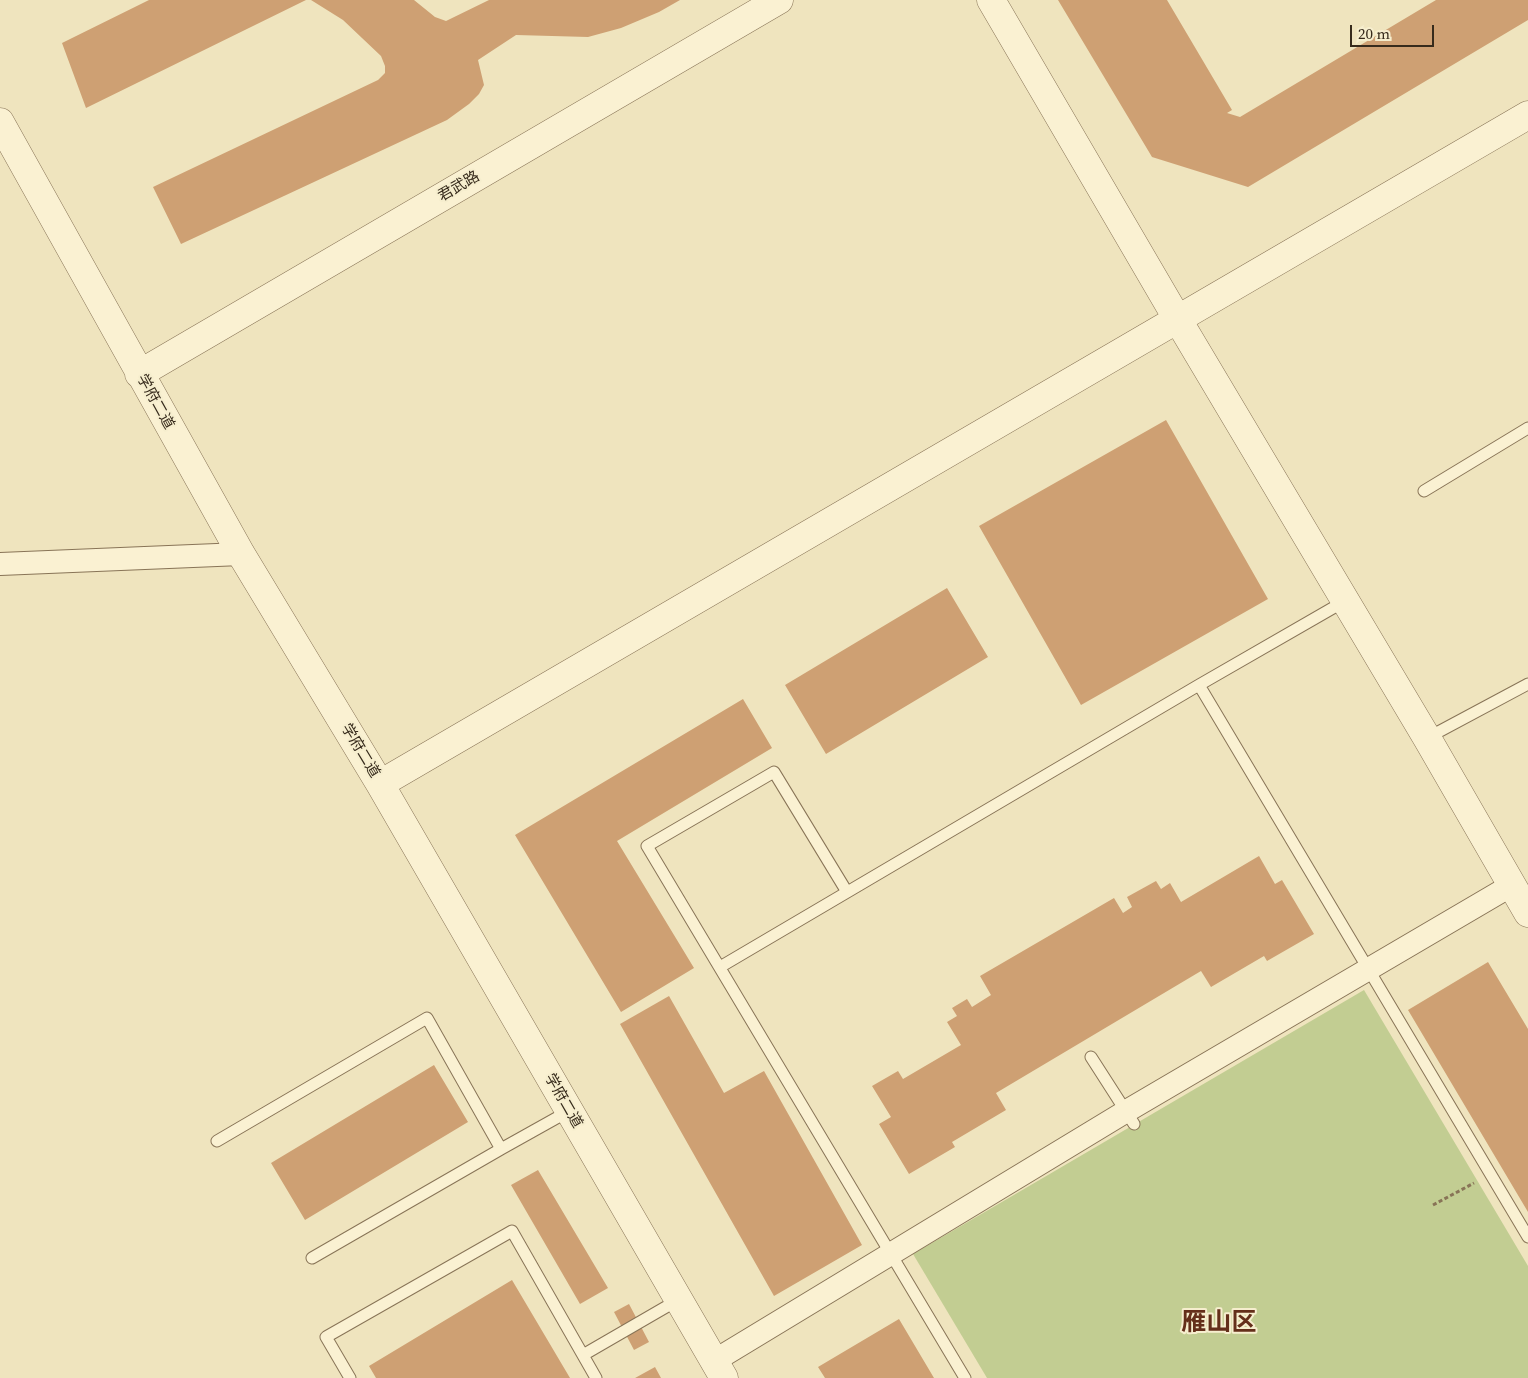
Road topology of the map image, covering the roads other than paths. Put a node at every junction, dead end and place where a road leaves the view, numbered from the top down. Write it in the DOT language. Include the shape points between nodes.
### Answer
graph roads {
  1 [pos="779,0"];
  2 [pos="991,0"];
  3 [pos="1528,115"];
  4 [pos="0,122"];
  5 [pos="1178,320"];
  6 [pos="139,374"];
  7 [pos="1528,428"];
  8 [pos="1424,490"];
  9 [pos="241,554"];
  10 [pos="0,564"];
  11 [pos="1345,601"];
  12 [pos="1528,684"];
  13 [pos="1199,685"];
  14 [pos="1427,738"];
  15 [pos="380,784"];
  16 [pos="1512,885"];
  17 [pos="847,892"];
  18 [pos="1528,913"];
  19 [pos="720,967"];
  20 [pos="1369,970"];
  21 [pos="1091,1057"];
  22 [pos="569,1111"];
  23 [pos="1129,1118"];
  24 [pos="217,1141"];
  25 [pos="501,1150"];
  26 [pos="1528,1237"];
  27 [pos="892,1253"];
  28 [pos="312,1258"];
  29 [pos="678,1300"];
  30 [pos="583,1356"];
  31 [pos="719,1369"];
  32 [pos="350,1378"];
  33 [pos="596,1378"];
  34 [pos="965,1378"];
  1 -- 6 [label="street, 君武路"];
  2 -- 5 [label="street"];
  3 -- 5 [label="street"];
  4 -- 6 [label="street, 学府二道"];
  5 -- 11 [label="street"];
  5 -- 15 [label="street"];
  6 -- 9 [label="street, 学府二道"];
  7 -- 8 [label="lane"];
  9 -- 10 [label="street"];
  9 -- 15 [label="street, 学府二道"];
  11 -- 13 [label="lane"];
  11 -- 14 [label="street"];
  12 -- 14 [label="lane"];
  13 -- 17 [label="lane"];
  13 -- 20 [label="lane"];
  14 -- 16 [label="street"];
  15 -- 22 [label="street, 学府二道"];
  16 -- 18 [label="street"];
  16 -- 20 [label="street"];
  17 -- 19 [label="lane"];
  17 -- 19 [label="lane" via="774,772 647,846"];
  19 -- 27 [label="lane"];
  20 -- 23 [label="street"];
  20 -- 26 [label="lane"];
  21 -- 23 [label="lane"];
  22 -- 25 [label="lane"];
  22 -- 29 [label="street, 学府二道"];
  23 -- 27 [label="street"];
  24 -- 25 [label="lane" via="427,1018"];
  25 -- 28 [label="lane"];
  27 -- 31 [label="street"];
  27 -- 34 [label="lane"];
  29 -- 30 [label="lane"];
  29 -- 31 [label="street, 学府二道"];
  30 -- 32 [label="lane" via="512,1231 326,1337"];
  30 -- 33 [label="lane"];
}
